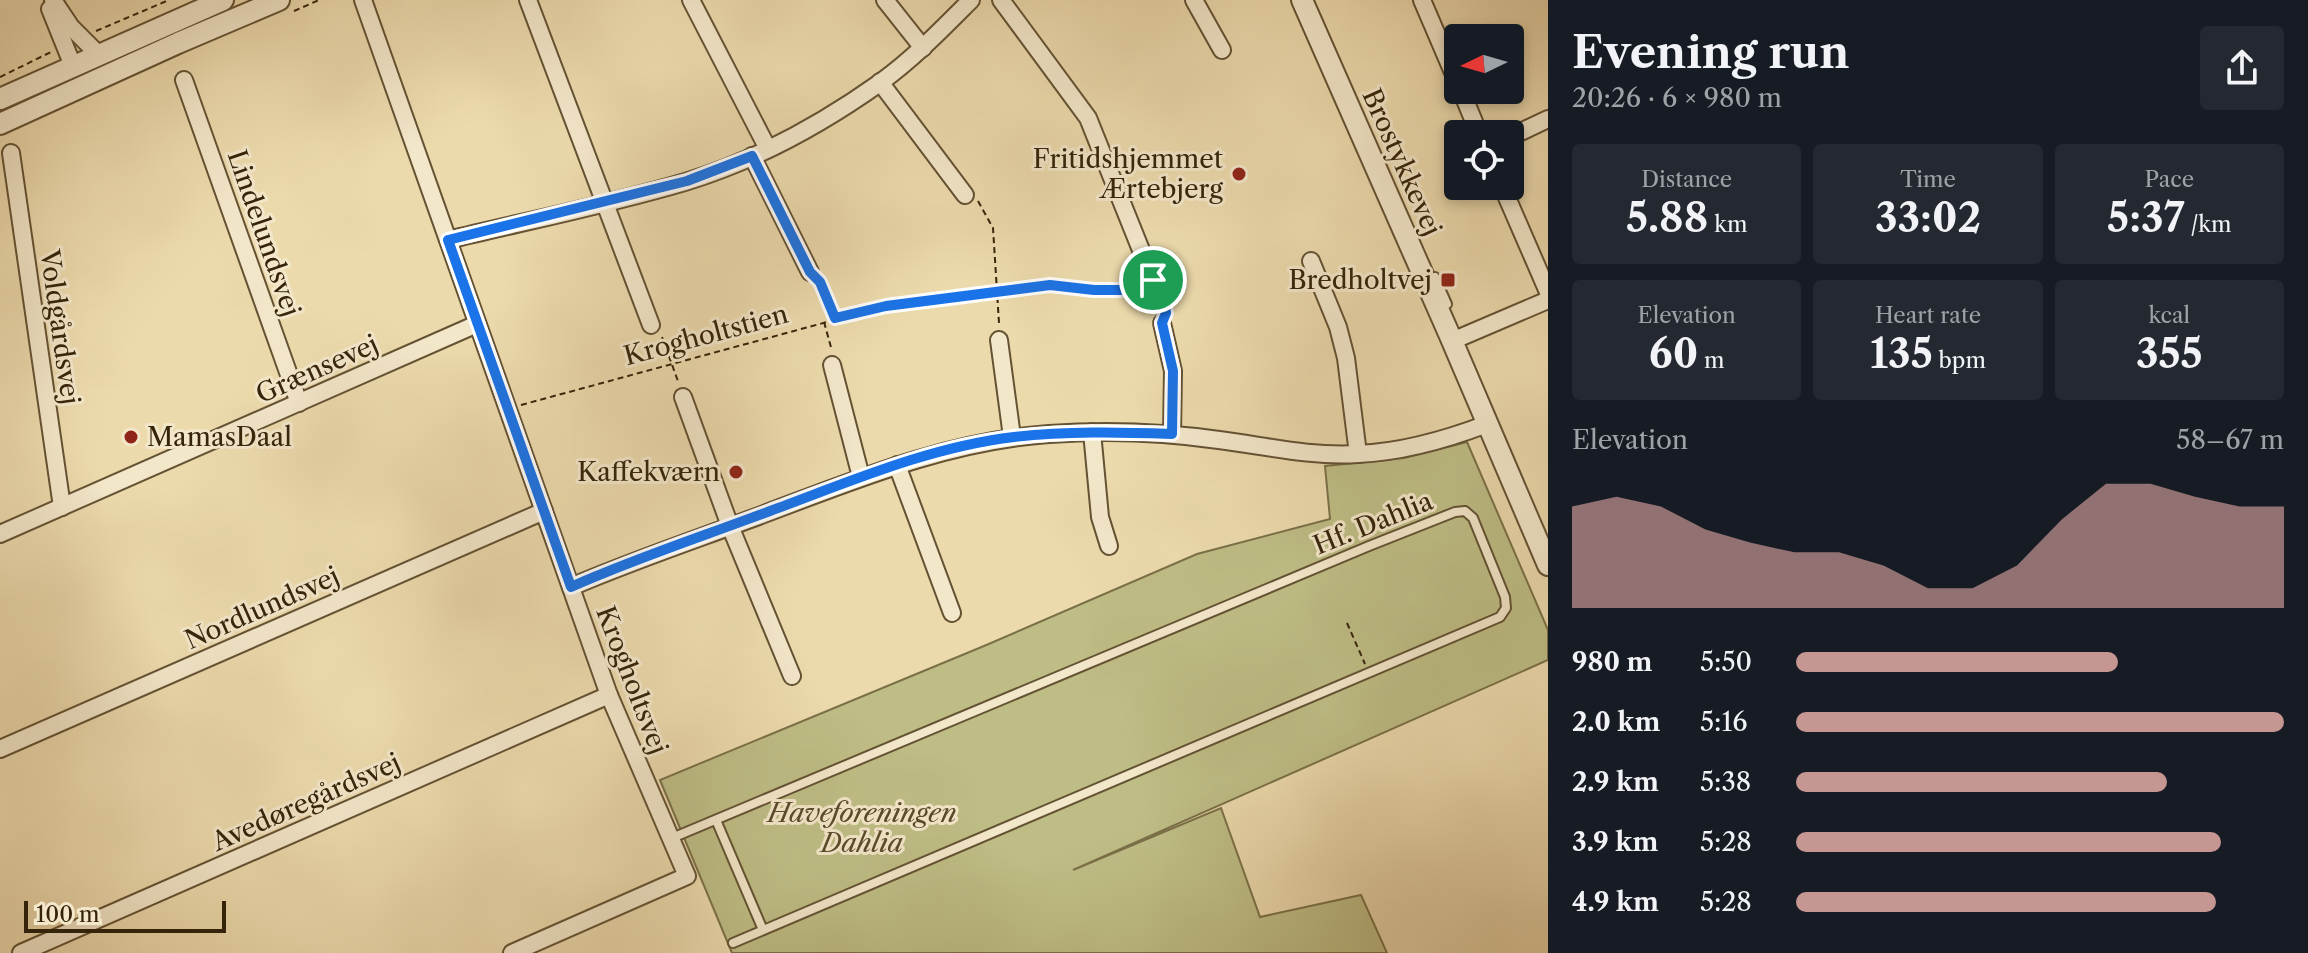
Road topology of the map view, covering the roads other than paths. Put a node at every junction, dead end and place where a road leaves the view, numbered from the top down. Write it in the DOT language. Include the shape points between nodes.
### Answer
graph roads {
  1 [pos="50,0"];
  2 [pos="223,0"];
  3 [pos="279,0"];
  4 [pos="363,0"];
  5 [pos="528,0"];
  6 [pos="691,0"];
  7 [pos="885,0"];
  8 [pos="971,0"];
  9 [pos="1001,0"];
  10 [pos="1194,0"];
  11 [pos="1302,0"];
  12 [pos="1422,0"];
  13 [pos="923,48"];
  14 [pos="1222,50"];
  15 [pos="1444,51"];
  16 [pos="98,54"];
  17 [pos="73,66"];
  18 [pos="184,80"];
  19 [pos="880,82"];
  20 [pos="0,99"];
  21 [pos="1548,119"];
  22 [pos="0,124"];
  23 [pos="1524,130"];
  24 [pos="11,153"];
  25 [pos="760,153"];
  26 [pos="965,195"];
  27 [pos="1508,200"];
  28 [pos="605,202"];
  29 [pos="448,240"];
  30 [pos="1311,261"];
  31 [pos="810,272"];
  32 [pos="1153,280"];
  33 [pos="1548,292"];
  34 [pos="1548,300"];
  35 [pos="1162,323"];
  36 [pos="477,324"];
  37 [pos="651,325"];
  38 [pos="1451,339"];
  39 [pos="999,340"];
  40 [pos="832,365"];
  41 [pos="683,397"];
  42 [pos="299,403"];
  43 [pos="1487,424"];
  44 [pos="1092,432"];
  45 [pos="1172,434"];
  46 [pos="1012,437"];
  47 [pos="1358,454"];
  48 [pos="897,465"];
  49 [pos="861,477"];
  50 [pos="62,507"];
  51 [pos="544,511"];
  52 [pos="730,526"];
  53 [pos="0,534"];
  54 [pos="1109,546"];
  55 [pos="1548,565"];
  56 [pos="571,587"];
  57 [pos="952,613"];
  58 [pos="792,676"];
  59 [pos="609,695"];
  60 [pos="0,749"];
  61 [pos="716,820"];
  62 [pos="672,838"];
  63 [pos="763,930"];
  64 [pos="733,943"];
  65 [pos="21,953"];
  66 [pos="512,953"];
  1 -- 16 [label="street"];
  1 -- 17 [label="street"];
  2 -- 16 [label="street"];
  3 -- 22 [label="street"];
  4 -- 29 [label="street, Krogholtsvej"];
  5 -- 28 [label="street"];
  6 -- 25 [label="street"];
  7 -- 13 [label="street"];
  8 -- 13 [label="street"];
  9 -- 32 [label="street" via="1088,118"];
  10 -- 14 [label="street"];
  11 -- 38 [label="street, Brostykkevej"];
  12 -- 15 [label="street"];
  13 -- 19 [label="street"];
  16 -- 17 [label="street"];
  17 -- 20 [label="street"];
  18 -- 42 [label="street, Lindelundsvej"];
  19 -- 25 [label="street"];
  19 -- 26 [label="street"];
  21 -- 23 [label="street"];
  24 -- 50 [label="street, Voldgårdsvej"];
  25 -- 28 [label="street" via="687,181"];
  25 -- 31 [label="street"];
  27 -- 33 [label="street"];
  28 -- 29 [label="street"];
  28 -- 37 [label="street"];
  29 -- 36 [label="street, Krogholtsvej"];
  30 -- 47 [label="street" via="1346,358"];
  34 -- 38 [label="street" via="1477,333"];
  35 -- 45 [label="street" via="1173,371"];
  36 -- 42 [label="street, Grænsevej"];
  36 -- 51 [label="street, Krogholtsvej"];
  38 -- 43 [label="street, Brostykkevej"];
  39 -- 46 [label="street"];
  40 -- 49 [label="street"];
  41 -- 52 [label="street"];
  42 -- 50 [label="street, Grænsevej"];
  43 -- 47 [label="street" via="1409,448"];
  43 -- 55 [label="street, Brostykkevej"];
  44 -- 45 [label="street"];
  44 -- 46 [label="street"];
  44 -- 54 [label="street" via="1100,517"];
  45 -- 47 [label="street" via="1303,453"];
  46 -- 48 [label="street"];
  48 -- 49 [label="street"];
  48 -- 57 [label="street"];
  49 -- 52 [label="street"];
  50 -- 53 [label="street, Grænsevej"];
  51 -- 56 [label="street, Krogholtsvej"];
  51 -- 60 [label="street, Nordlundsvej"];
  52 -- 56 [label="street"];
  52 -- 58 [label="street"];
  56 -- 59 [label="street, Krogholtsvej"];
  59 -- 62 [label="street, Krogholtsvej"];
  59 -- 65 [label="street, Avedøregårdsvej"];
  61 -- 62 [label="lane, Hf. Dahlia"];
  61 -- 63 [label="lane"];
  61 -- 63 [label="lane, Hf. Dahlia" via="1369,546 1455,512 1465,511 1473,518 1505,597 1500,617"];
  62 -- 66 [label="street, Krogholtsvej" via="687,876"];
  63 -- 64 [label="lane, Hf. Dahlia"];
}
